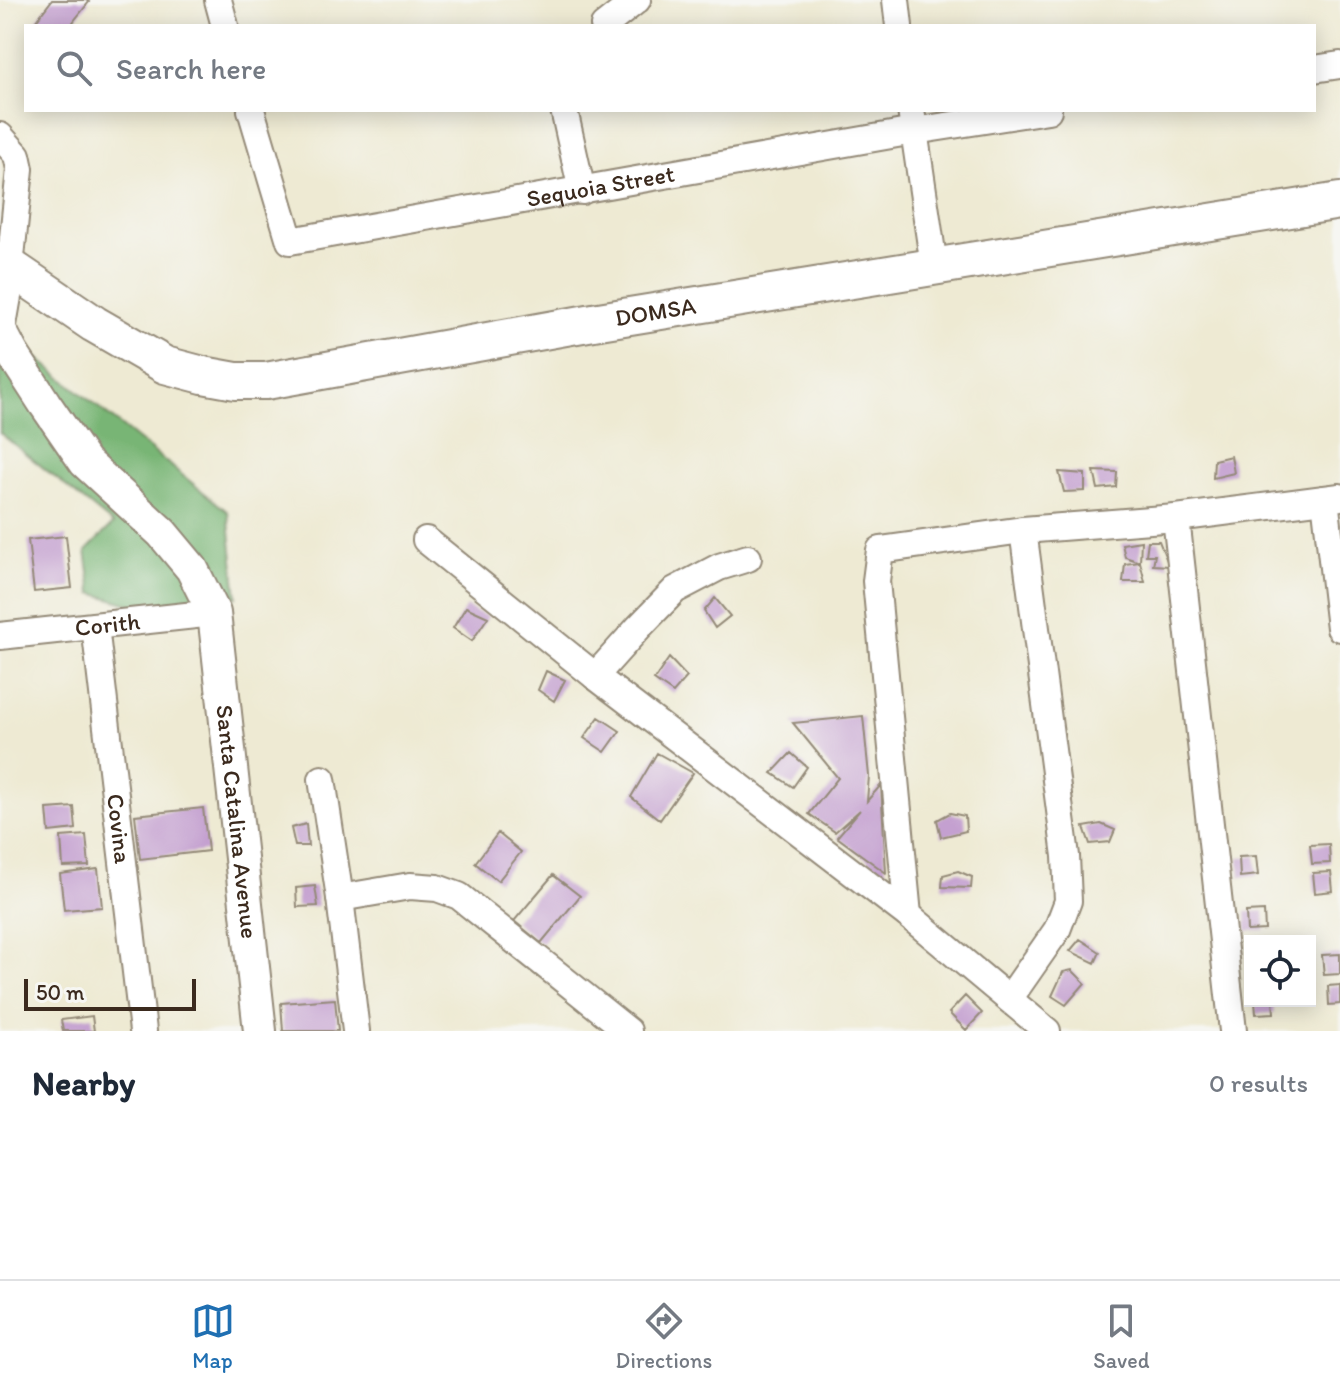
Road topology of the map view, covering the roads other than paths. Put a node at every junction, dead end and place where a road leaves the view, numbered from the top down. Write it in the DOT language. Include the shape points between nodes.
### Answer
graph roads {
  1 [pos="218,0"];
  2 [pos="637,0"];
  3 [pos="896,0"];
  4 [pos="224,24"];
  5 [pos="607,24"];
  6 [pos="899,24"];
  7 [pos="1340,65"];
  8 [pos="1316,69"];
  9 [pos="252,112"];
  10 [pos="564,112"];
  11 [pos="1021,112"];
  12 [pos="912,120"];
  13 [pos="0,136"];
  14 [pos="582,191"];
  15 [pos="1340,201"];
  16 [pos="5,263"];
  17 [pos="934,266"];
  18 [pos="0,328"];
  19 [pos="1332,498"];
  20 [pos="1176,518"];
  21 [pos="1023,530"];
  22 [pos="426,540"];
  23 [pos="748,558"];
  24 [pos="214,613"];
  25 [pos="95,626"];
  26 [pos="1340,628"];
  27 [pos="0,636"];
  28 [pos="595,676"];
  29 [pos="322,779"];
  30 [pos="340,898"];
  31 [pos="908,915"];
  32 [pos="1009,999"];
  33 [pos="143,1031"];
  34 [pos="260,1031"];
  35 [pos="356,1031"];
  36 [pos="628,1031"];
  37 [pos="1047,1031"];
  38 [pos="1233,1031"];
  1 -- 4 [label="street"];
  2 -- 5 [label="street"];
  3 -- 6 [label="street"];
  7 -- 8 [label="street"];
  9 -- 14 [label="street, Sequoia Street" via="290,241"];
  10 -- 14 [label="street"];
  11 -- 12 [label="street, Sequoia Street"];
  12 -- 14 [label="street, Sequoia Street"];
  12 -- 17 [label="street"];
  13 -- 16 [label="street" via="17,155 20,169"];
  15 -- 17 [label="main road, DOMSA"];
  16 -- 17 [label="main road, DOMSA" via="165,365 236,381 266,381"];
  16 -- 18 [label="street"];
  18 -- 24 [label="street" via="85,462 162,533 192,569"];
  19 -- 20 [label="street"];
  19 -- 26 [label="street"];
  20 -- 21 [label="street"];
  20 -- 38 [label="street"];
  21 -- 31 [label="street" via="880,550 876,581"];
  21 -- 32 [label="street" via="1068,901 1057,930"];
  22 -- 28 [label="street"];
  23 -- 28 [label="street" via="675,590"];
  24 -- 25 [label="street, Corith"];
  24 -- 34 [label="street, Santa Catalina Avenue"];
  25 -- 27 [label="street, Corith"];
  25 -- 33 [label="street, Covina"];
  28 -- 31 [label="street"];
  29 -- 30 [label="street"];
  30 -- 35 [label="street"];
  30 -- 36 [label="street" via="410,886 459,896"];
  31 -- 32 [label="street"];
  32 -- 37 [label="street"];
}
